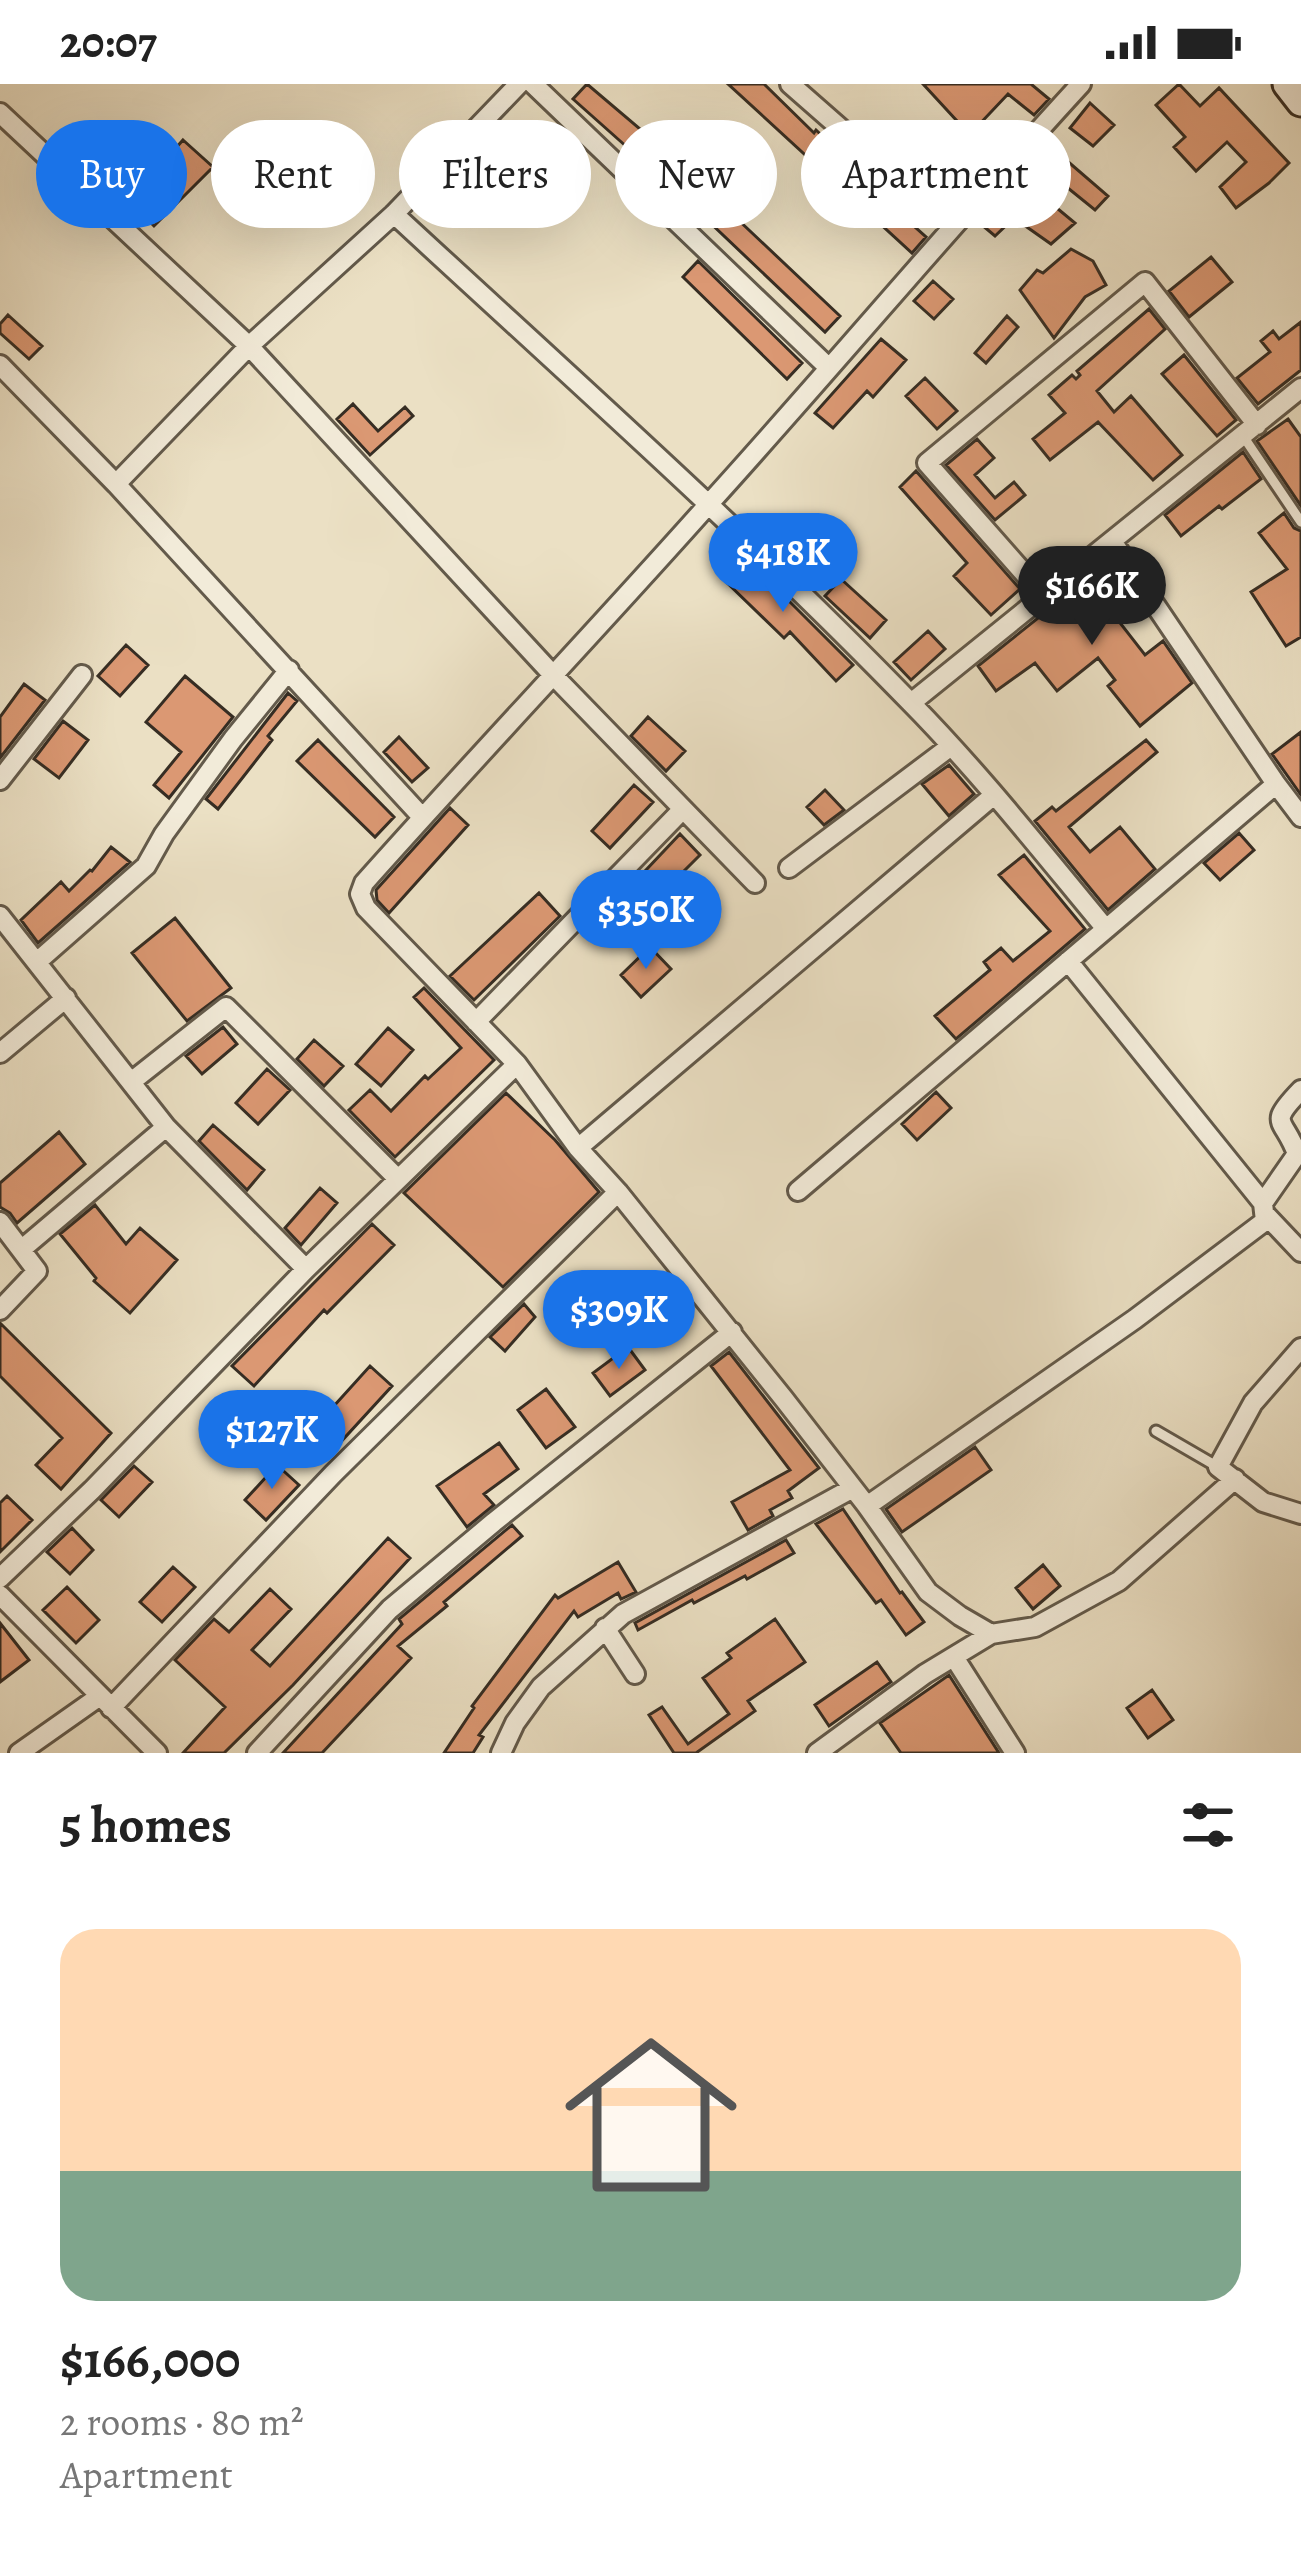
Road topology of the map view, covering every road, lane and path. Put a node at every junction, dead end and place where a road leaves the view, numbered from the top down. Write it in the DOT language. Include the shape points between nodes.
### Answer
graph roads {
  1 [pos="519,84"];
  2 [pos="533,84"];
  3 [pos="790,84"];
  4 [pos="1287,84"];
  5 [pos="1079,85"];
  6 [pos="1301,102"];
  7 [pos="0,113"];
  8 [pos="831,120"];
  9 [pos="1048,120"];
  10 [pos="394,214"];
  11 [pos="952,228"];
  12 [pos="249,346"];
  13 [pos="0,365"];
  14 [pos="828,367"];
  15 [pos="1301,388"];
  16 [pos="1250,431"];
  17 [pos="116,484"];
  18 [pos="709,504"];
  19 [pos="1301,522"];
  20 [pos="1112,541"];
  21 [pos="1044,596"];
  22 [pos="289,670"];
  23 [pos="82,675"];
  24 [pos="553,675"];
  25 [pos="911,703"];
  26 [pos="951,746"];
  27 [pos="0,780"];
  28 [pos="1276,784"];
  29 [pos="994,795"];
  30 [pos="683,808"];
  31 [pos="422,817"];
  32 [pos="1301,817"];
  33 [pos="789,868"];
  34 [pos="755,883"];
  35 [pos="0,916"];
  36 [pos="1106,929"];
  37 [pos="38,962"];
  38 [pos="1068,962"];
  39 [pos="66,998"];
  40 [pos="476,1022"];
  41 [pos="0,1053"];
  42 [pos="517,1064"];
  43 [pos="131,1082"];
  44 [pos="1301,1090"];
  45 [pos="166,1127"];
  46 [pos="578,1148"];
  47 [pos="398,1179"];
  48 [pos="798,1191"];
  49 [pos="617,1192"];
  50 [pos="1264,1209"];
  51 [pos="0,1222"];
  52 [pos="22,1249"];
  53 [pos="1301,1252"];
  54 [pos="306,1269"];
  55 [pos="0,1310"];
  56 [pos="732,1332"];
  57 [pos="1301,1348"];
  58 [pos="1156,1431"];
  59 [pos="1227,1473"];
  60 [pos="851,1489"];
  61 [pos="867,1506"];
  62 [pos="1301,1514"];
  63 [pos="0,1578"];
  64 [pos="0,1595"];
  65 [pos="604,1628"];
  66 [pos="991,1634"];
  67 [pos="954,1657"];
  68 [pos="635,1674"];
  69 [pos="106,1702"];
  70 [pos="19,1753"];
  71 [pos="157,1753"];
  72 [pos="257,1753"];
  73 [pos="501,1753"];
  74 [pos="817,1753"];
  75 [pos="1016,1753"];
  1 -- 10 [label="street"];
  2 -- 14 [label="street"];
  3 -- 8 [label="street"];
  4 -- 6 [label="street"];
  5 -- 9 [label="street"];
  7 -- 12 [label="street"];
  10 -- 12 [label="street"];
  10 -- 18 [label="street"];
  11 -- 14 [label="street"];
  12 -- 17 [label="street"];
  12 -- 24 [label="street"];
  13 -- 17 [label="street"];
  14 -- 18 [label="street"];
  15 -- 16 [label="street"];
  16 -- 19 [label="lane"];
  16 -- 20 [label="street"];
  16 -- 21 [label="street" via="1145,282 927,464"];
  17 -- 22 [label="street"];
  18 -- 24 [label="street"];
  18 -- 25 [label="street"];
  20 -- 21 [label="street"];
  20 -- 28 [label="street"];
  21 -- 25 [label="street"];
  22 -- 31 [label="street"];
  22 -- 37 [label="street" via="146,866"];
  23 -- 27 [label="street"];
  24 -- 30 [label="street"];
  24 -- 31 [label="street"];
  25 -- 26 [label="street"];
  26 -- 29 [label="street"];
  26 -- 33 [label="street"];
  28 -- 32 [label="street"];
  28 -- 36 [label="street"];
  29 -- 36 [label="street"];
  29 -- 46 [label="street"];
  30 -- 34 [label="street"];
  30 -- 40 [label="street"];
  31 -- 40 [label="street" via="360,894"];
  35 -- 37 [label="street"];
  36 -- 38 [label="street"];
  37 -- 39 [label="street"];
  38 -- 48 [label="street"];
  38 -- 50 [label="street"];
  39 -- 41 [label="street"];
  39 -- 43 [label="street"];
  40 -- 42 [label="street"];
  42 -- 46 [label="street"];
  42 -- 47 [label="street"];
  43 -- 45 [label="street"];
  43 -- 47 [label="street" via="226,1006"];
  44 -- 50 [label="street" via="1280,1115 1297,1154"];
  45 -- 52 [label="street"];
  45 -- 54 [label="street"];
  46 -- 49 [label="street"];
  47 -- 54 [label="street"];
  49 -- 56 [label="street"];
  49 -- 69 [label="street"];
  50 -- 53 [label="street"];
  50 -- 61 [label="street" via="1265,1221 1135,1319"];
  51 -- 52 [label="street"];
  52 -- 55 [label="street" via="38,1271"];
  54 -- 63 [label="street"];
  56 -- 60 [label="street"];
  56 -- 72 [label="street" via="390,1609"];
  57 -- 59 [label="street" via="1253,1402"];
  58 -- 59 [label="lane"];
  59 -- 62 [label="street" via="1263,1502"];
  59 -- 66 [label="street" via="1119,1581 1035,1627"];
  60 -- 61 [label="street"];
  60 -- 65 [label="street"];
  61 -- 66 [label="street" via="928,1592"];
  64 -- 69 [label="street"];
  65 -- 68 [label="street"];
  65 -- 73 [label="street" via="541,1688"];
  66 -- 67 [label="street"];
  67 -- 74 [label="street"];
  67 -- 75 [label="street"];
  69 -- 70 [label="street"];
  69 -- 71 [label="street"];
}
